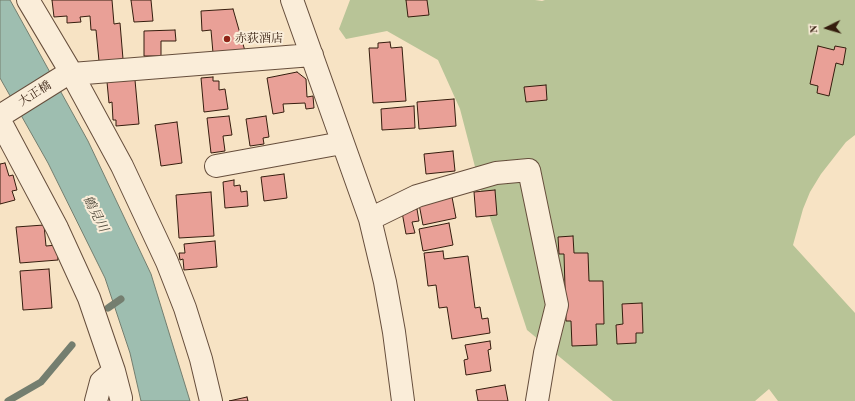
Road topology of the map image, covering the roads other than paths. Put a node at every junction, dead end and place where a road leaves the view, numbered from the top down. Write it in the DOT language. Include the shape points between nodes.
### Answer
graph roads {
  1 [pos="28,0"];
  2 [pos="292,0"];
  3 [pos="312,55"];
  4 [pos="68,75"];
  5 [pos="2,116"];
  6 [pos="342,143"];
  7 [pos="216,166"];
  8 [pos="370,220"];
  9 [pos="114,371"];
  10 [pos="121,398"];
  11 [pos="96,401"];
  12 [pos="211,401"];
  13 [pos="403,401"];
  14 [pos="537,401"];
  1 -- 4 [label="street"];
  2 -- 3 [label="street"];
  3 -- 4 [label="street"];
  3 -- 6 [label="street"];
  4 -- 5 [label="street, 大正橋"];
  4 -- 12 [label="street" via="122,166 168,262 201,359"];
  5 -- 9 [label="street" via="89,298"];
  6 -- 7 [label="street"];
  6 -- 8 [label="street"];
  8 -- 13 [label="street" via="385,282"];
  8 -- 14 [label="street" via="417,196 496,173 529,170 557,305"];
  9 -- 10 [label="street"];
  9 -- 11 [label="street" via="101,382"];
}
